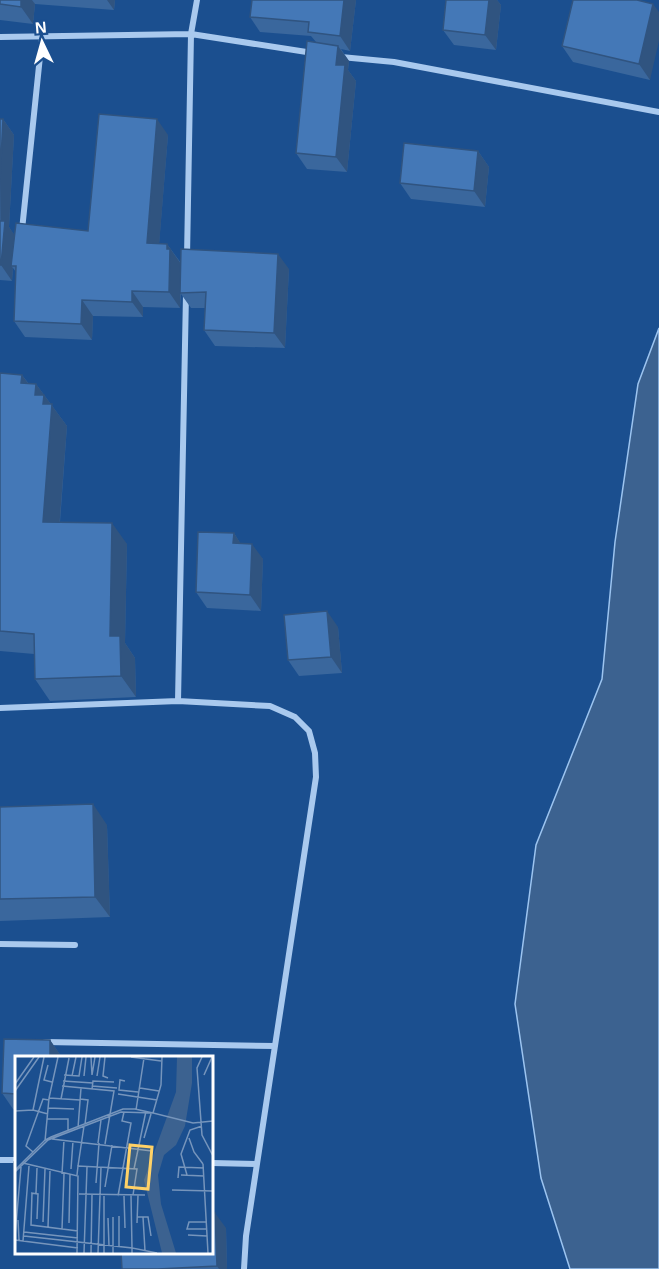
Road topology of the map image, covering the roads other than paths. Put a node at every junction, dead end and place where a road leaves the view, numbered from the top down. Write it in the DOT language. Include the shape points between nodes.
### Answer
graph roads {
  1 [pos="197,0"];
  2 [pos="191,34"];
  3 [pos="0,37"];
  4 [pos="42,37"];
  5 [pos="324,55"];
  6 [pos="335,56"];
  7 [pos="659,112"];
  8 [pos="21,239"];
  9 [pos="187,261"];
  10 [pos="186,284"];
  11 [pos="178,701"];
  12 [pos="0,708"];
  13 [pos="0,944"];
  14 [pos="75,945"];
  15 [pos="36,1042"];
  16 [pos="275,1046"];
  17 [pos="213,1163"];
  18 [pos="257,1164"];
  19 [pos="244,1269"];
  1 -- 2 [label="street"];
  2 -- 4 [label="street"];
  2 -- 5 [label="street"];
  2 -- 9 [label="street"];
  3 -- 4 [label="street"];
  4 -- 8 [label="street"];
  6 -- 7 [label="street" via="394,62"];
  10 -- 11 [label="street"];
  11 -- 12 [label="street"];
  11 -- 16 [label="street" via="270,706 295,717 309,731 315,753 314,797"];
  13 -- 14 [label="street"];
  15 -- 16 [label="street"];
  16 -- 18 [label="street"];
  17 -- 18 [label="street"];
  18 -- 19 [label="street"];
}
